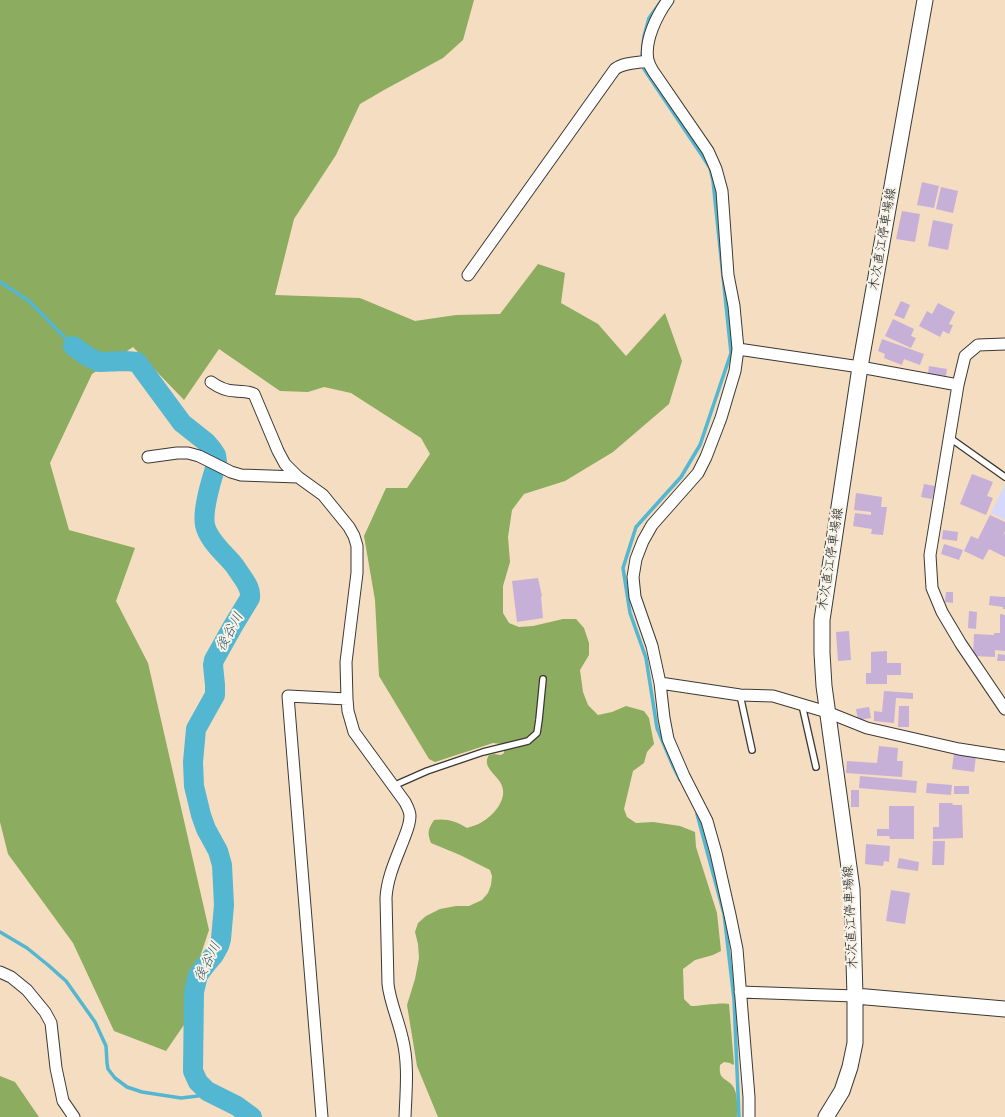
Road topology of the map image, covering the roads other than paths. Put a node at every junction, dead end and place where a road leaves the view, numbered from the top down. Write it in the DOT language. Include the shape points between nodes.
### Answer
graph roads {
  1 [pos="668,0"];
  2 [pos="925,0"];
  3 [pos="648,61"];
  4 [pos="468,275"];
  5 [pos="1005,344"];
  6 [pos="738,349"];
  7 [pos="860,367"];
  8 [pos="211,382"];
  9 [pos="958,385"];
  10 [pos="949,438"];
  11 [pos="148,457"];
  12 [pos="298,477"];
  13 [pos="1005,477"];
  14 [pos="543,679"];
  15 [pos="660,682"];
  16 [pos="740,695"];
  17 [pos="347,699"];
  18 [pos="802,705"];
  19 [pos="1005,709"];
  20 [pos="827,712"];
  21 [pos="752,750"];
  22 [pos="1005,756"];
  23 [pos="816,767"];
  24 [pos="393,786"];
  25 [pos="0,972"];
  26 [pos="740,992"];
  27 [pos="855,996"];
  28 [pos="1005,1009"];
  29 [pos="74,1117"];
  30 [pos="322,1117"];
  31 [pos="405,1117"];
  32 [pos="748,1117"];
  33 [pos="826,1117"];
  1 -- 3 [label="street" via="652,28 647,48"];
  2 -- 7 [label="main road, 木次直江停車場線"];
  3 -- 4 [label="street" via="623,65 616,69"];
  3 -- 6 [label="street" via="708,151 716,168 722,191 728,275"];
  5 -- 9 [label="street" via="978,345 965,356"];
  6 -- 7 [label="street"];
  6 -- 15 [label="street" via="735,371 706,457 698,473 652,526 636,559 633,577 635,597 652,646"];
  7 -- 9 [label="street"];
  7 -- 20 [label="main road, 木次直江停車場線" via="822,620 822,660"];
  8 -- 12 [label="street" via="219,388 254,394 278,451 285,464"];
  9 -- 10 [label="street"];
  10 -- 13 [label="lane"];
  10 -- 19 [label="street" via="930,556 932,588 942,612"];
  11 -- 12 [label="street" via="188,453 241,475"];
  12 -- 17 [label="street" via="323,495 354,536 358,572 346,662"];
  14 -- 24 [label="lane" via="537,733 528,741 483,752 426,771"];
  15 -- 16 [label="street"];
  15 -- 26 [label="street" via="668,739 707,821 716,853 737,949"];
  16 -- 18 [label="street" via="773,696"];
  16 -- 21 [label="lane"];
  17 -- 24 [label="street" via="354,732"];
  17 -- 30 [label="street" via="288,696"];
  18 -- 20 [label="street"];
  18 -- 23 [label="lane"];
  20 -- 22 [label="street" via="867,728 959,749"];
  20 -- 27 [label="main road, 木次直江停車場線" via="852,889"];
  24 -- 31 [label="street" via="405,802 410,817 386,887 388,984 403,1038 406,1070"];
  25 -- 29 [label="street" via="27,990 46,1012 51,1022 63,1102"];
  26 -- 27 [label="street"];
  26 -- 32 [label="street"];
  27 -- 28 [label="main road"];
  27 -- 33 [label="main road, 木次直江停車場線" via="855,1043 850,1067 842,1091"];
}
